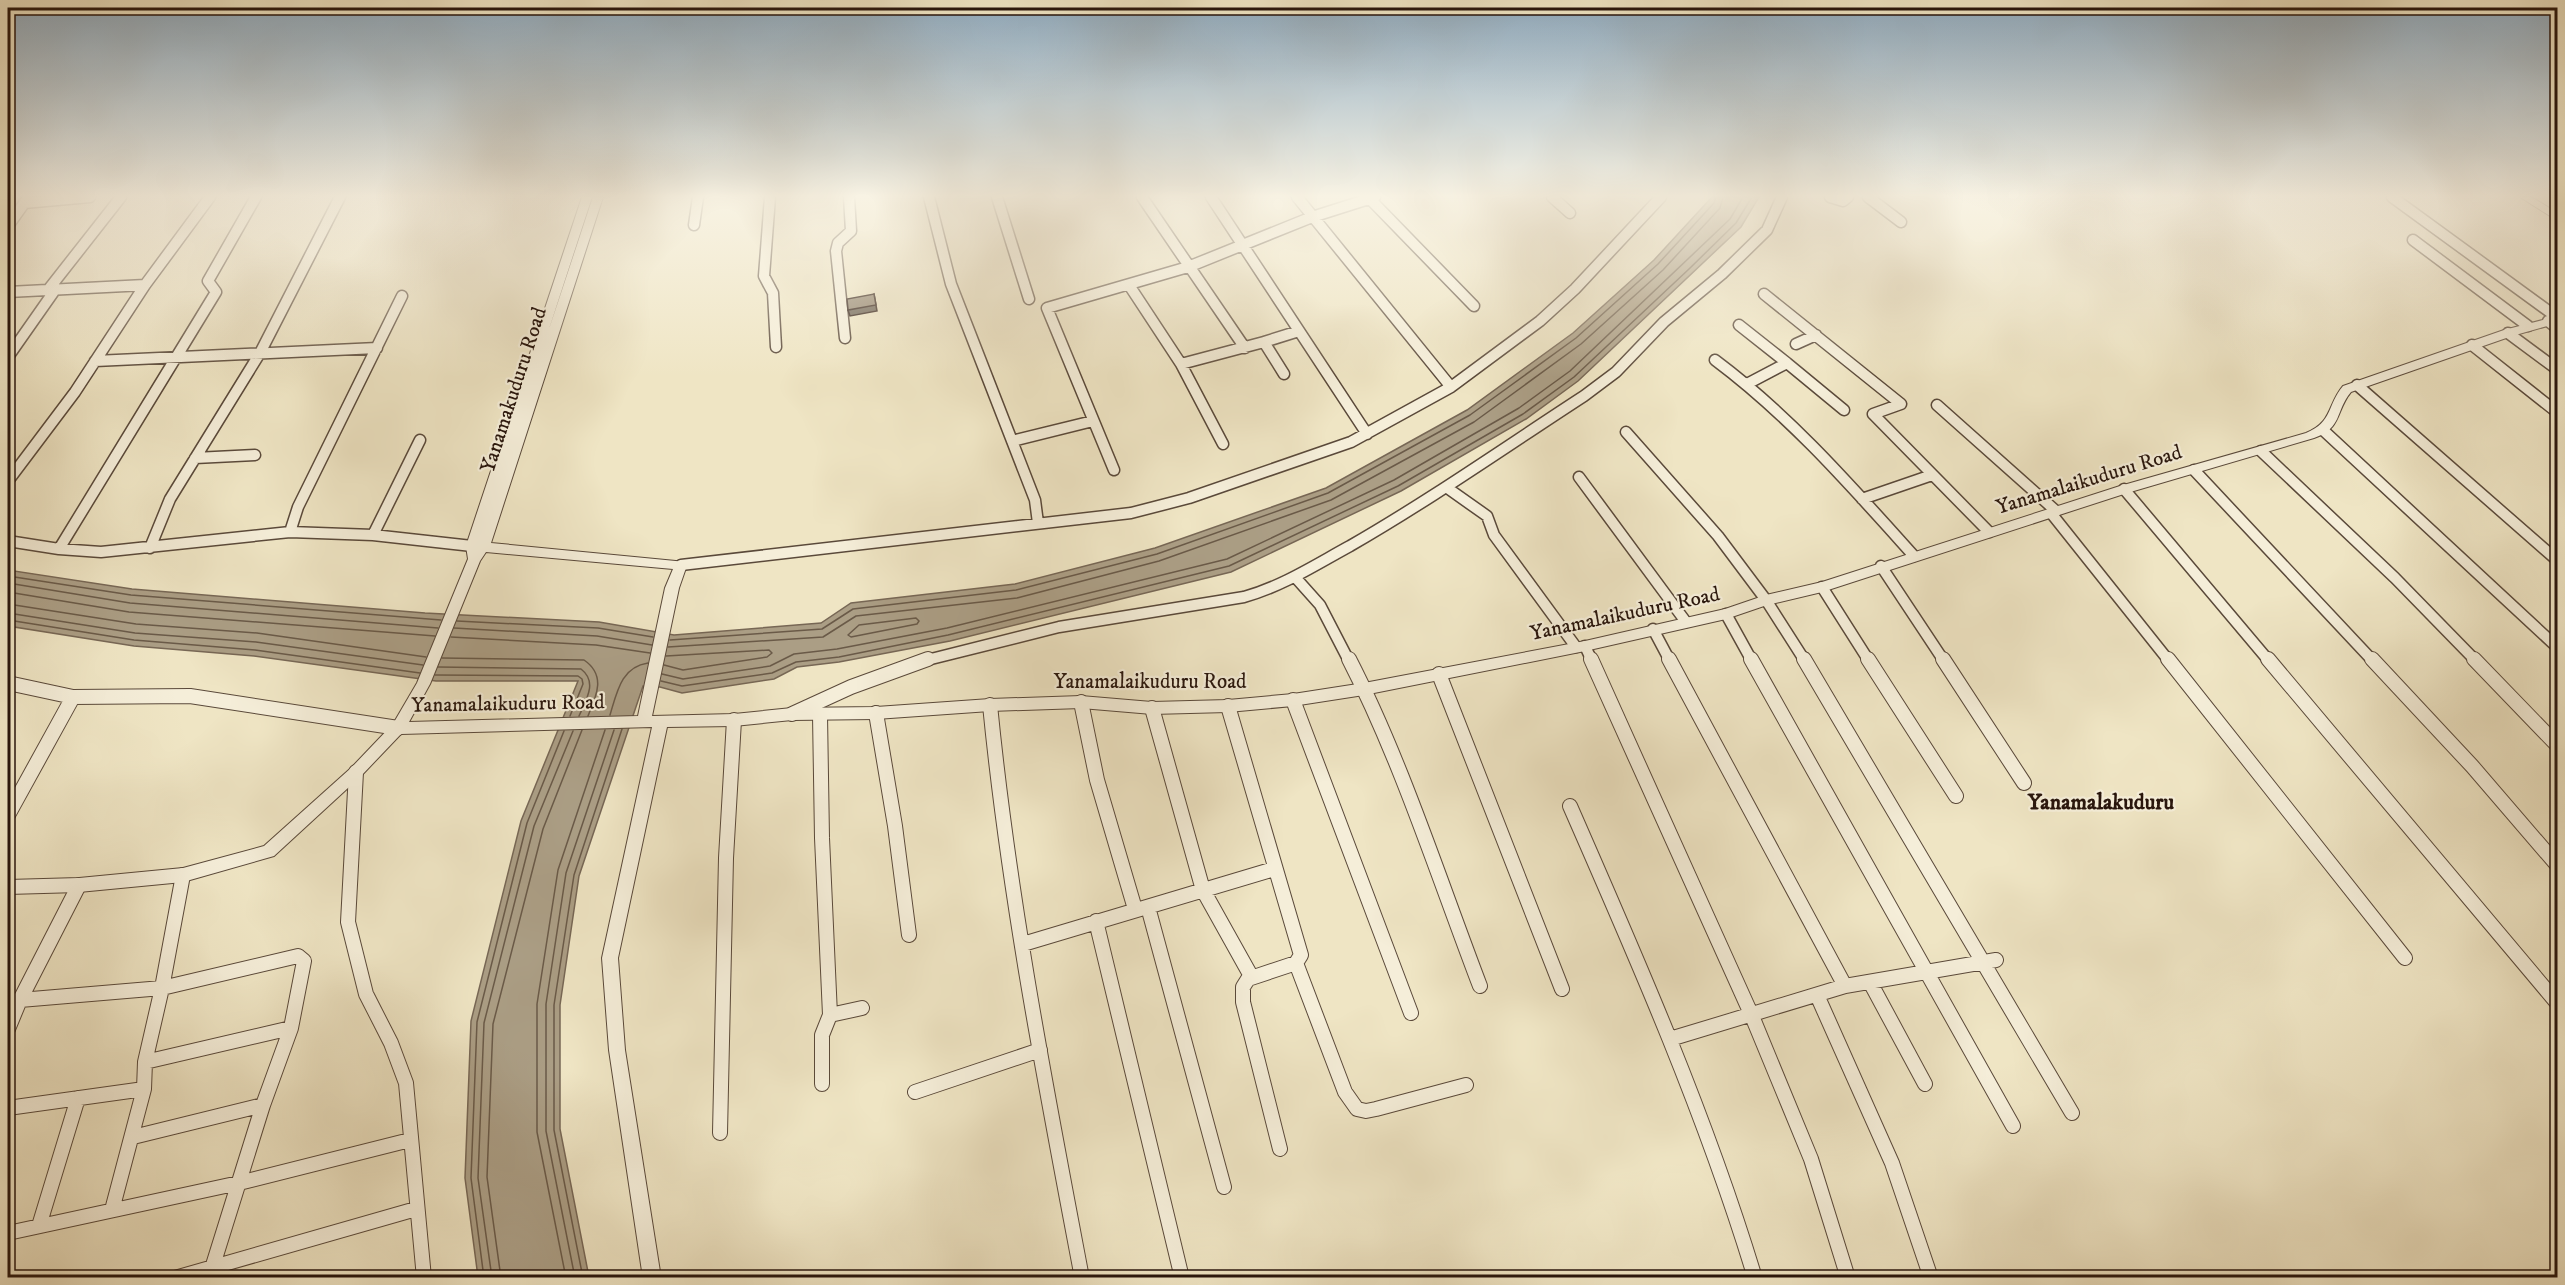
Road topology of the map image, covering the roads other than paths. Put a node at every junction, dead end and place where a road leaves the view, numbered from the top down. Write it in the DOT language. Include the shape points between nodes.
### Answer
graph roads {
  1 [pos="77,257"];
  2 [pos="166,257"];
  3 [pos="222,257"];
  4 [pos="309,257"];
  5 [pos="568,257"];
  6 [pos="577,257"];
  7 [pos="765,257"];
  8 [pos="837,257"];
  9 [pos="944,257"];
  10 [pos="1015,257"];
  11 [pos="1181,257"];
  12 [pos="1214,257"];
  13 [pos="1250,257"];
  14 [pos="1344,257"];
  15 [pos="1428,257"];
  16 [pos="1605,257"];
  17 [pos="1739,257"];
  18 [pos="2436,257"];
  19 [pos="2470,257"];
  20 [pos="1188,267"];
  21 [pos="145,285"];
  22 [pos="1129,285"];
  23 [pos="52,290"];
  24 [pos="8,292"];
  25 [pos="1764,294"];
  26 [pos="402,296"];
  27 [pos="1029,299"];
  28 [pos="1474,306"];
  29 [pos="2555,322"];
  30 [pos="1738,325"];
  31 [pos="2528,326"];
  32 [pos="1299,331"];
  33 [pos="2508,333"];
  34 [pos="1816,335"];
  35 [pos="845,338"];
  36 [pos="1264,342"];
  37 [pos="1796,344"];
  38 [pos="2472,345"];
  39 [pos="776,346"];
  40 [pos="377,348"];
  41 [pos="1245,348"];
  42 [pos="260,353"];
  43 [pos="8,357"];
  44 [pos="177,357"];
  45 [pos="1715,360"];
  46 [pos="95,361"];
  47 [pos="1787,363"];
  48 [pos="1181,364"];
  49 [pos="2558,370"];
  50 [pos="1284,374"];
  51 [pos="1747,384"];
  52 [pos="2357,385"];
  53 [pos="1450,387"];
  54 [pos="1937,405"];
  55 [pos="1844,410"];
  56 [pos="2558,413"];
  57 [pos="1093,421"];
  58 [pos="2322,430"];
  59 [pos="1626,432"];
  60 [pos="1367,434"];
  61 [pos="420,440"];
  62 [pos="1012,441"];
  63 [pos="1223,444"];
  64 [pos="2261,450"];
  65 [pos="255,455"];
  66 [pos="195,458"];
  67 [pos="1114,470"];
  68 [pos="2194,470"];
  69 [pos="1932,475"];
  70 [pos="1579,477"];
  71 [pos="8,481"];
  72 [pos="1446,487"];
  73 [pos="2124,489"];
  74 [pos="1862,499"];
  75 [pos="2054,512"];
  76 [pos="1038,523"];
  77 [pos="290,532"];
  78 [pos="1989,532"];
  79 [pos="373,535"];
  80 [pos="8,541"];
  81 [pos="150,548"];
  82 [pos="59,549"];
  83 [pos="476,551"];
  84 [pos="1914,556"];
  85 [pos="2558,561"];
  86 [pos="681,565"];
  87 [pos="1881,566"];
  88 [pos="1295,577"];
  89 [pos="1822,587"];
  90 [pos="1766,600"];
  91 [pos="1726,615"];
  92 [pos="1686,622"];
  93 [pos="1653,629"];
  94 [pos="1580,646"];
  95 [pos="2558,648"];
  96 [pos="1439,674"];
  97 [pos="8,683"];
  98 [pos="1364,689"];
  99 [pos="72,697"];
  100 [pos="1293,700"];
  101 [pos="1081,702"];
  102 [pos="990,705"];
  103 [pos="1228,706"];
  104 [pos="1152,708"];
  105 [pos="876,713"];
  106 [pos="792,714"];
  107 [pos="820,715"];
  108 [pos="661,720"];
  109 [pos="734,720"];
  110 [pos="636,722"];
  111 [pos="398,728"];
  112 [pos="2558,747"];
  113 [pos="356,772"];
  114 [pos="2024,783"];
  115 [pos="1956,796"];
  116 [pos="1570,806"];
  117 [pos="8,815"];
  118 [pos="2558,866"];
  119 [pos="1274,869"];
  120 [pos="183,875"];
  121 [pos="79,885"];
  122 [pos="8,887"];
  123 [pos="1203,890"];
  124 [pos="1142,908"];
  125 [pos="1096,921"];
  126 [pos="909,935"];
  127 [pos="1023,944"];
  128 [pos="2405,958"];
  129 [pos="1989,961"];
  130 [pos="1296,963"];
  131 [pos="1926,972"];
  132 [pos="1251,976"];
  133 [pos="1870,982"];
  134 [pos="1480,986"];
  135 [pos="1845,986"];
  136 [pos="162,988"];
  137 [pos="1562,989"];
  138 [pos="1817,995"];
  139 [pos="14,1000"];
  140 [pos="2558,1004"];
  141 [pos="862,1008"];
  142 [pos="1412,1013"];
  143 [pos="830,1015"];
  144 [pos="1752,1016"];
  145 [pos="291,1028"];
  146 [pos="8,1029"];
  147 [pos="1670,1039"];
  148 [pos="1040,1050"];
  149 [pos="145,1062"];
  150 [pos="822,1084"];
  151 [pos="1925,1084"];
  152 [pos="1466,1085"];
  153 [pos="144,1089"];
  154 [pos="915,1092"];
  155 [pos="78,1098"];
  156 [pos="264,1105"];
  157 [pos="8,1108"];
  158 [pos="2072,1113"];
  159 [pos="2013,1126"];
  160 [pos="720,1133"];
  161 [pos="133,1137"];
  162 [pos="410,1140"];
  163 [pos="1280,1149"];
  164 [pos="239,1183"];
  165 [pos="1224,1187"];
  166 [pos="416,1209"];
  167 [pos="112,1210"];
  168 [pos="39,1226"];
  169 [pos="8,1233"];
  170 [pos="210,1272"];
  171 [pos="175,1278"];
  172 [pos="424,1278"];
  173 [pos="652,1278"];
  174 [pos="1082,1278"];
  175 [pos="1182,1278"];
  176 [pos="1755,1278"];
  177 [pos="1848,1278"];
  178 [pos="1931,1278"];
  1 -- 23 [label="street"];
  2 -- 21 [label="street"];
  3 -- 44 [label="street" via="208,281 216,292"];
  4 -- 42 [label="street"];
  5 -- 83 [label="street, Yanamakuduru Road"];
  6 -- 83 [label="street, Yanamakuduru Road"];
  7 -- 39 [label="street" via="764,276 773,292"];
  8 -- 35 [label="street"];
  9 -- 62 [label="street"];
  10 -- 27 [label="street"];
  11 -- 20 [label="street"];
  12 -- 20 [label="street"];
  13 -- 32 [label="street"];
  14 -- 53 [label="street"];
  15 -- 28 [label="street"];
  16 -- 53 [label="street" via="1540,321"];
  17 -- 72 [label="street" via="1664,322 1616,372"];
  18 -- 31 [label="street"];
  19 -- 29 [label="street"];
  20 -- 22 [label="street"];
  20 -- 41 [label="street"];
  21 -- 23 [label="street"];
  21 -- 46 [label="street"];
  22 -- 48 [label="street"];
  22 -- 57 [label="street" via="1047,308"];
  23 -- 24 [label="street"];
  23 -- 43 [label="street"];
  25 -- 34 [label="street"];
  26 -- 40 [label="street"];
  29 -- 31 [label="street"];
  30 -- 47 [label="street"];
  31 -- 33 [label="street"];
  32 -- 36 [label="street"];
  32 -- 60 [label="street"];
  33 -- 38 [label="street"];
  33 -- 49 [label="street"];
  34 -- 37 [label="street"];
  34 -- 69 [label="street" via="1901,404 1873,414"];
  36 -- 41 [label="street"];
  36 -- 50 [label="street"];
  38 -- 52 [label="street"];
  38 -- 56 [label="street"];
  40 -- 42 [label="street"];
  40 -- 77 [label="street" via="298,507"];
  41 -- 48 [label="street"];
  42 -- 44 [label="street"];
  42 -- 66 [label="street"];
  44 -- 46 [label="street"];
  44 -- 82 [label="street"];
  45 -- 51 [label="street"];
  46 -- 71 [label="street"];
  47 -- 51 [label="street"];
  47 -- 55 [label="street"];
  48 -- 63 [label="street"];
  51 -- 74 [label="street"];
  52 -- 58 [label="street" via="2339,397 2330,422"];
  52 -- 85 [label="street"];
  53 -- 60 [label="street"];
  54 -- 75 [label="street"];
  57 -- 62 [label="street"];
  57 -- 67 [label="street"];
  58 -- 64 [label="street, Yanamalaikuduru Road"];
  58 -- 95 [label="street"];
  59 -- 90 [label="street" via="1712,528"];
  60 -- 76 [label="street" via="1189,498 1131,513"];
  61 -- 79 [label="street"];
  62 -- 76 [label="street" via="1035,500"];
  64 -- 68 [label="street, Yanamalaikuduru Road"];
  64 -- 112 [label="street" via="2395,578"];
  65 -- 66 [label="street"];
  66 -- 81 [label="street" via="170,499"];
  68 -- 73 [label="street, Yanamalaikuduru Road"];
  68 -- 118 [label="street" via="2472,766"];
  69 -- 74 [label="street"];
  69 -- 78 [label="street"];
  70 -- 92 [label="street"];
  72 -- 88 [label="street"];
  72 -- 94 [label="street" via="1487,516 1494,535"];
  73 -- 75 [label="street, Yanamalaikuduru Road"];
  73 -- 140 [label="street"];
  74 -- 84 [label="street"];
  75 -- 78 [label="street, Yanamalaikuduru Road"];
  75 -- 128 [label="street"];
  76 -- 86 [label="street"];
  77 -- 79 [label="street"];
  77 -- 81 [label="street"];
  78 -- 84 [label="street, Yanamalaikuduru Road"];
  79 -- 83 [label="street"];
  80 -- 82 [label="street"];
  81 -- 82 [label="street" via="101,552"];
  83 -- 86 [label="street"];
  83 -- 111 [label="street" via="423,684"];
  84 -- 87 [label="street, Yanamalaikuduru Road"];
  86 -- 110 [label="street" via="672,588 649,703"];
  87 -- 89 [label="street, Yanamalaikuduru Road"];
  87 -- 114 [label="street"];
  88 -- 98 [label="street" via="1320,605"];
  88 -- 106 [label="street" via="1244,597 1059,627 926,660"];
  89 -- 90 [label="street, Yanamalaikuduru Road"];
  89 -- 115 [label="street"];
  90 -- 91 [label="street, Yanamalaikuduru Road"];
  90 -- 129 [label="street"];
  91 -- 92 [label="street, Yanamalaikuduru Road"];
  91 -- 131 [label="street"];
  92 -- 93 [label="street, Yanamalaikuduru Road"];
  93 -- 94 [label="street, Yanamalaikuduru Road"];
  93 -- 135 [label="street"];
  94 -- 96 [label="street, Yanamalaikuduru Road"];
  94 -- 144 [label="street"];
  96 -- 98 [label="street, Yanamalaikuduru Road"];
  96 -- 137 [label="street"];
  97 -- 99 [label="street"];
  98 -- 100 [label="street, Yanamalaikuduru Road"];
  98 -- 134 [label="street"];
  99 -- 111 [label="street" via="190,696"];
  99 -- 117 [label="street"];
  100 -- 103 [label="street, Yanamalaikuduru Road"];
  100 -- 142 [label="street"];
  101 -- 102 [label="street, Yanamalaikuduru Road"];
  101 -- 104 [label="street, Yanamalaikuduru Road"];
  101 -- 124 [label="street" via="1097,780"];
  102 -- 105 [label="street, Yanamalaikuduru Road"];
  102 -- 127 [label="street" via="998,798"];
  103 -- 104 [label="street, Yanamalaikuduru Road"];
  103 -- 119 [label="street"];
  104 -- 123 [label="street"];
  105 -- 107 [label="street, Yanamalaikuduru Road"];
  105 -- 126 [label="street"];
  106 -- 107 [label="street, Yanamalaikuduru Road"];
  106 -- 109 [label="street, Yanamalaikuduru Road"];
  107 -- 143 [label="street"];
  108 -- 109 [label="street, Yanamalaikuduru Road"];
  108 -- 110 [label="street, Yanamalaikuduru Road"];
  108 -- 173 [label="street" via="610,958 617,1050"];
  109 -- 160 [label="street" via="726,858"];
  110 -- 111 [label="street, Yanamalaikuduru Road"];
  111 -- 113 [label="street, Yanamalaikuduru Road"];
  113 -- 120 [label="street, Yanamalaikuduru Road" via="269,851"];
  113 -- 162 [label="street" via="348,922 366,994 404,1075"];
  116 -- 147 [label="street"];
  119 -- 123 [label="street"];
  119 -- 130 [label="street" via="1301,955"];
  120 -- 121 [label="street, Yanamalaikuduru Road"];
  120 -- 136 [label="street"];
  121 -- 122 [label="street, Yanamalaikuduru Road"];
  121 -- 139 [label="street"];
  123 -- 124 [label="street"];
  123 -- 132 [label="street"];
  124 -- 125 [label="street"];
  124 -- 165 [label="street"];
  125 -- 127 [label="street"];
  125 -- 175 [label="street"];
  127 -- 148 [label="street"];
  129 -- 131 [label="street"];
  129 -- 158 [label="street"];
  130 -- 132 [label="street"];
  130 -- 152 [label="street" via="1345,1092 1357,1109 1376,1109"];
  131 -- 133 [label="street"];
  131 -- 159 [label="street"];
  132 -- 163 [label="street" via="1242,990 1243,1002"];
  133 -- 135 [label="street"];
  133 -- 151 [label="street"];
  135 -- 138 [label="street"];
  136 -- 139 [label="street"];
  136 -- 145 [label="street" via="298,956 304,961"];
  136 -- 149 [label="street"];
  138 -- 144 [label="street"];
  138 -- 178 [label="street" via="1892,1163"];
  139 -- 146 [label="street"];
  141 -- 143 [label="street"];
  143 -- 150 [label="street" via="822,1035"];
  144 -- 147 [label="street"];
  144 -- 177 [label="street" via="1811,1159"];
  145 -- 149 [label="street"];
  145 -- 156 [label="street"];
  147 -- 176 [label="street" via="1738,1216"];
  148 -- 154 [label="street"];
  148 -- 174 [label="street"];
  149 -- 153 [label="street"];
  153 -- 155 [label="street"];
  153 -- 161 [label="street"];
  155 -- 157 [label="street"];
  155 -- 168 [label="street"];
  156 -- 161 [label="street"];
  156 -- 164 [label="street"];
  161 -- 167 [label="street"];
  162 -- 164 [label="street"];
  162 -- 166 [label="street"];
  164 -- 167 [label="street"];
  164 -- 170 [label="street"];
  166 -- 170 [label="street"];
  166 -- 172 [label="street"];
  167 -- 168 [label="street"];
  168 -- 169 [label="street"];
  170 -- 171 [label="street"];
}
